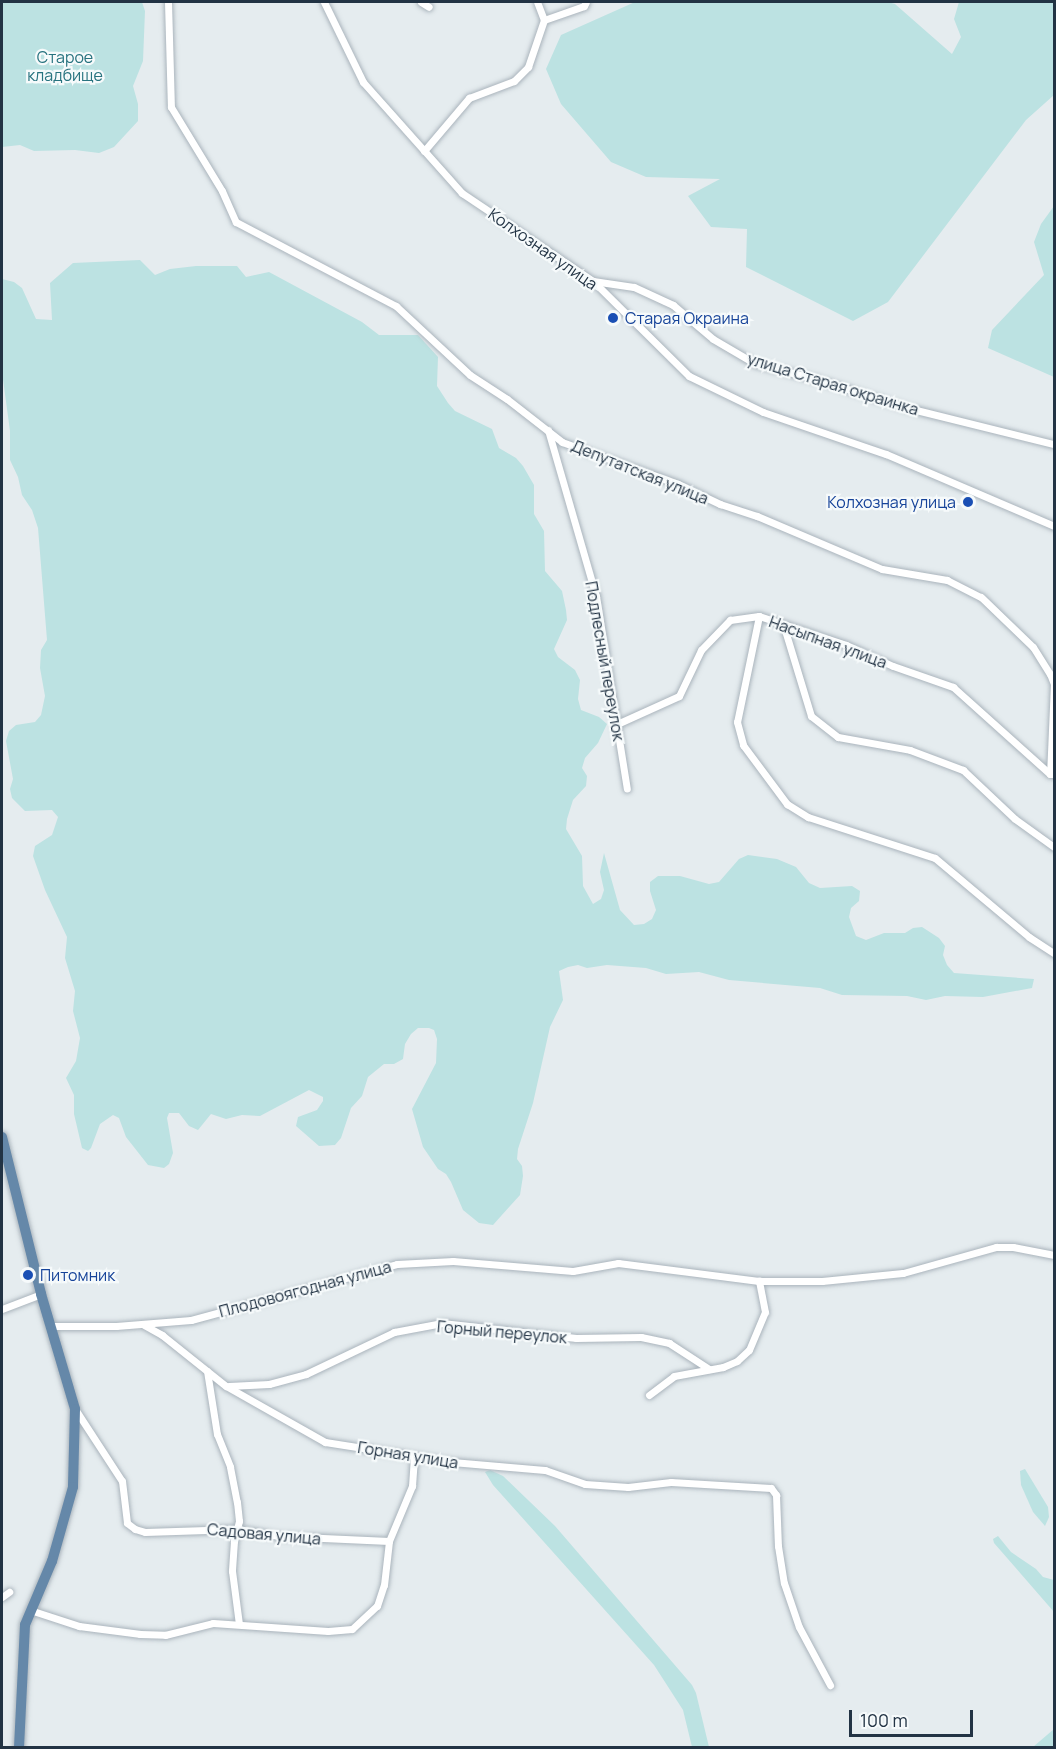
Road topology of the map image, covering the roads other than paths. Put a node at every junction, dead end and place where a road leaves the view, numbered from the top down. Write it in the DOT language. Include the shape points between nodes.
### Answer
graph roads {
  1 [pos="168,2"];
  2 [pos="324,2"];
  3 [pos="421,2"];
  4 [pos="537,2"];
  5 [pos="586,2"];
  6 [pos="429,7"];
  7 [pos="544,20"];
  8 [pos="424,151"];
  9 [pos="593,281"];
  10 [pos="548,430"];
  11 [pos="1054,444"];
  12 [pos="1054,526"];
  13 [pos="759,616"];
  14 [pos="784,627"];
  15 [pos="617,724"];
  16 [pos="1052,774"];
  17 [pos="627,789"];
  18 [pos="1054,847"];
  19 [pos="1054,953"];
  20 [pos="2,1137"];
  21 [pos="1054,1255"];
  22 [pos="759,1281"];
  23 [pos="41,1294"];
  24 [pos="2,1309"];
  25 [pos="143,1325"];
  26 [pos="52,1326"];
  27 [pos="709,1369"];
  28 [pos="207,1371"];
  29 [pos="226,1386"];
  30 [pos="649,1395"];
  31 [pos="75,1409"];
  32 [pos="414,1457"];
  33 [pos="237,1529"];
  34 [pos="389,1541"];
  35 [pos="9,1592"];
  36 [pos="2,1597"];
  37 [pos="30,1610"];
  38 [pos="238,1623"];
  39 [pos="830,1685"];
  40 [pos="19,1748"];
  1 -- 10 [label="street, Депутатская улица" via="171,107 222,191 236,222 396,306 470,375"];
  2 -- 8 [label="street, Колхозная улица" via="363,82"];
  3 -- 6 [label="street"];
  4 -- 7 [label="street"];
  5 -- 7 [label="street"];
  7 -- 8 [label="street" via="528,66 514,81 469,98"];
  8 -- 9 [label="street, Колхозная улица" via="462,193"];
  9 -- 11 [label="street, улица Старая окраинка" via="634,287 673,305 713,339 754,363 908,408"];
  9 -- 12 [label="street, Колхозная улица" via="689,376 764,412 886,454"];
  10 -- 15 [label="street, Подлесный переулок" via="596,596"];
  10 -- 16 [label="street, Депутатская улица" via="562,442 678,484 882,568 947,580 981,597 1033,647 1054,684"];
  13 -- 14 [label="street, Насыпная улица"];
  13 -- 15 [label="street, Насыпная улица" via="730,620 701,650 679,696"];
  13 -- 19 [label="street" via="737,722 743,745 787,804 808,817 935,858 1029,937"];
  14 -- 16 [label="street, Насыпная улица" via="846,645 953,687"];
  14 -- 18 [label="street" via="812,716 820,723 838,737 910,750 963,770 1015,819"];
  15 -- 17 [label="street, Подлесный переулок"];
  20 -- 23 [label="main road"];
  21 -- 22 [label="street, Плодовоягодная улица" via="996,1246 903,1273 822,1281"];
  22 -- 25 [label="street, Плодовоягодная улица" via="618,1263 573,1271 453,1261 397,1264 191,1320"];
  22 -- 27 [label="street" via="765,1312 749,1350 737,1361"];
  23 -- 24 [label="street"];
  23 -- 26 [label="main road"];
  25 -- 26 [label="street, Плодовоягодная улица"];
  25 -- 28 [label="street, Горная улица"];
  26 -- 31 [label="main road"];
  27 -- 29 [label="street, Горный переулок" via="669,1343 641,1337 576,1338 442,1323 394,1332 306,1374 269,1384"];
  27 -- 30 [label="street" via="674,1376"];
  28 -- 29 [label="street, Горная улица"];
  28 -- 33 [label="street" via="217,1434 234,1485"];
  29 -- 32 [label="street, Горная улица" via="325,1442"];
  31 -- 33 [label="street, Садовая улица" via="122,1481 127,1522 135,1529"];
  31 -- 37 [label="main road" via="73,1487 55,1553"];
  32 -- 34 [label="street" via="412,1485"];
  32 -- 39 [label="street, Горная улица" via="545,1470 585,1484 628,1487 671,1482 771,1488 776,1495 784,1583 799,1627"];
  33 -- 34 [label="street, Садовая улица" via="279,1536"];
  33 -- 38 [label="street" via="232,1571"];
  34 -- 38 [label="street" via="384,1585 377,1606 351,1629 328,1631"];
  35 -- 36 [label="street"];
  37 -- 38 [label="street" via="79,1626 140,1635 165,1635 213,1623"];
  37 -- 40 [label="main road" via="22,1647"];
}
